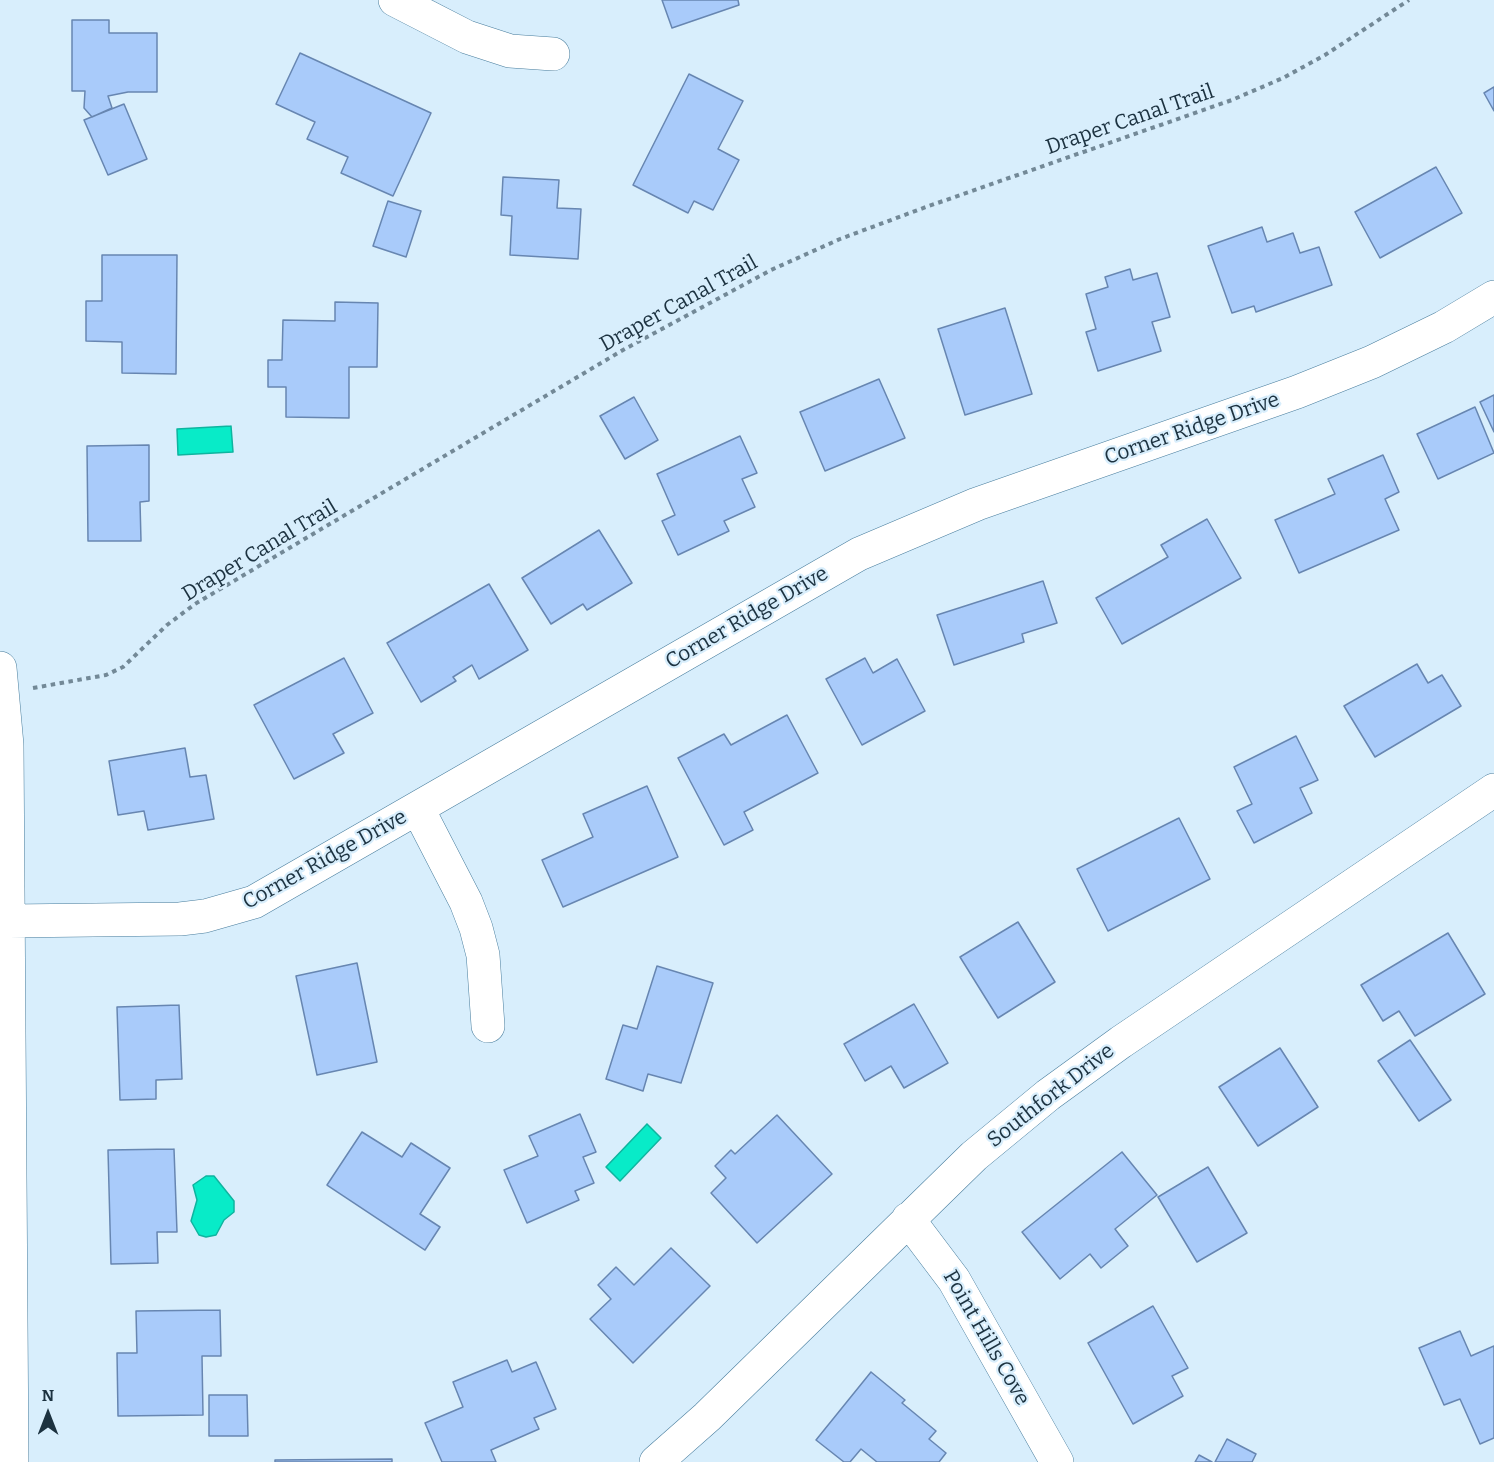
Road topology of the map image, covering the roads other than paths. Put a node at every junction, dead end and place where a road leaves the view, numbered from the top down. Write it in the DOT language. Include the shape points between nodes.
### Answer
graph roads {
  1 [pos="395,0"];
  2 [pos="553,54"];
  3 [pos="1494,297"];
  4 [pos="2,683"];
  5 [pos="1494,790"];
  6 [pos="418,809"];
  7 [pos="9,921"];
  8 [pos="488,1026"];
  9 [pos="908,1219"];
  10 [pos="12,1462"];
  11 [pos="656,1462"];
  12 [pos="1057,1462"];
  1 -- 2 [label="street" via="467,37 510,51"];
  3 -- 6 [label="street, Corner Ridge Drive" via="1382,357 1297,392 977,504 859,554"];
  4 -- 7 [label="street" via="7,745"];
  5 -- 9 [label="street, Southfork Drive" via="1048,1095 974,1156"];
  6 -- 7 [label="street, Corner Ridge Drive" via="277,891 230,910 180,919"];
  6 -- 8 [label="street" via="476,927 483,955"];
  7 -- 10 [label="street"];
  9 -- 11 [label="street, Southfork Drive" via="707,1417"];
  9 -- 12 [label="street, Point Hills Cove" via="954,1280"];
}
